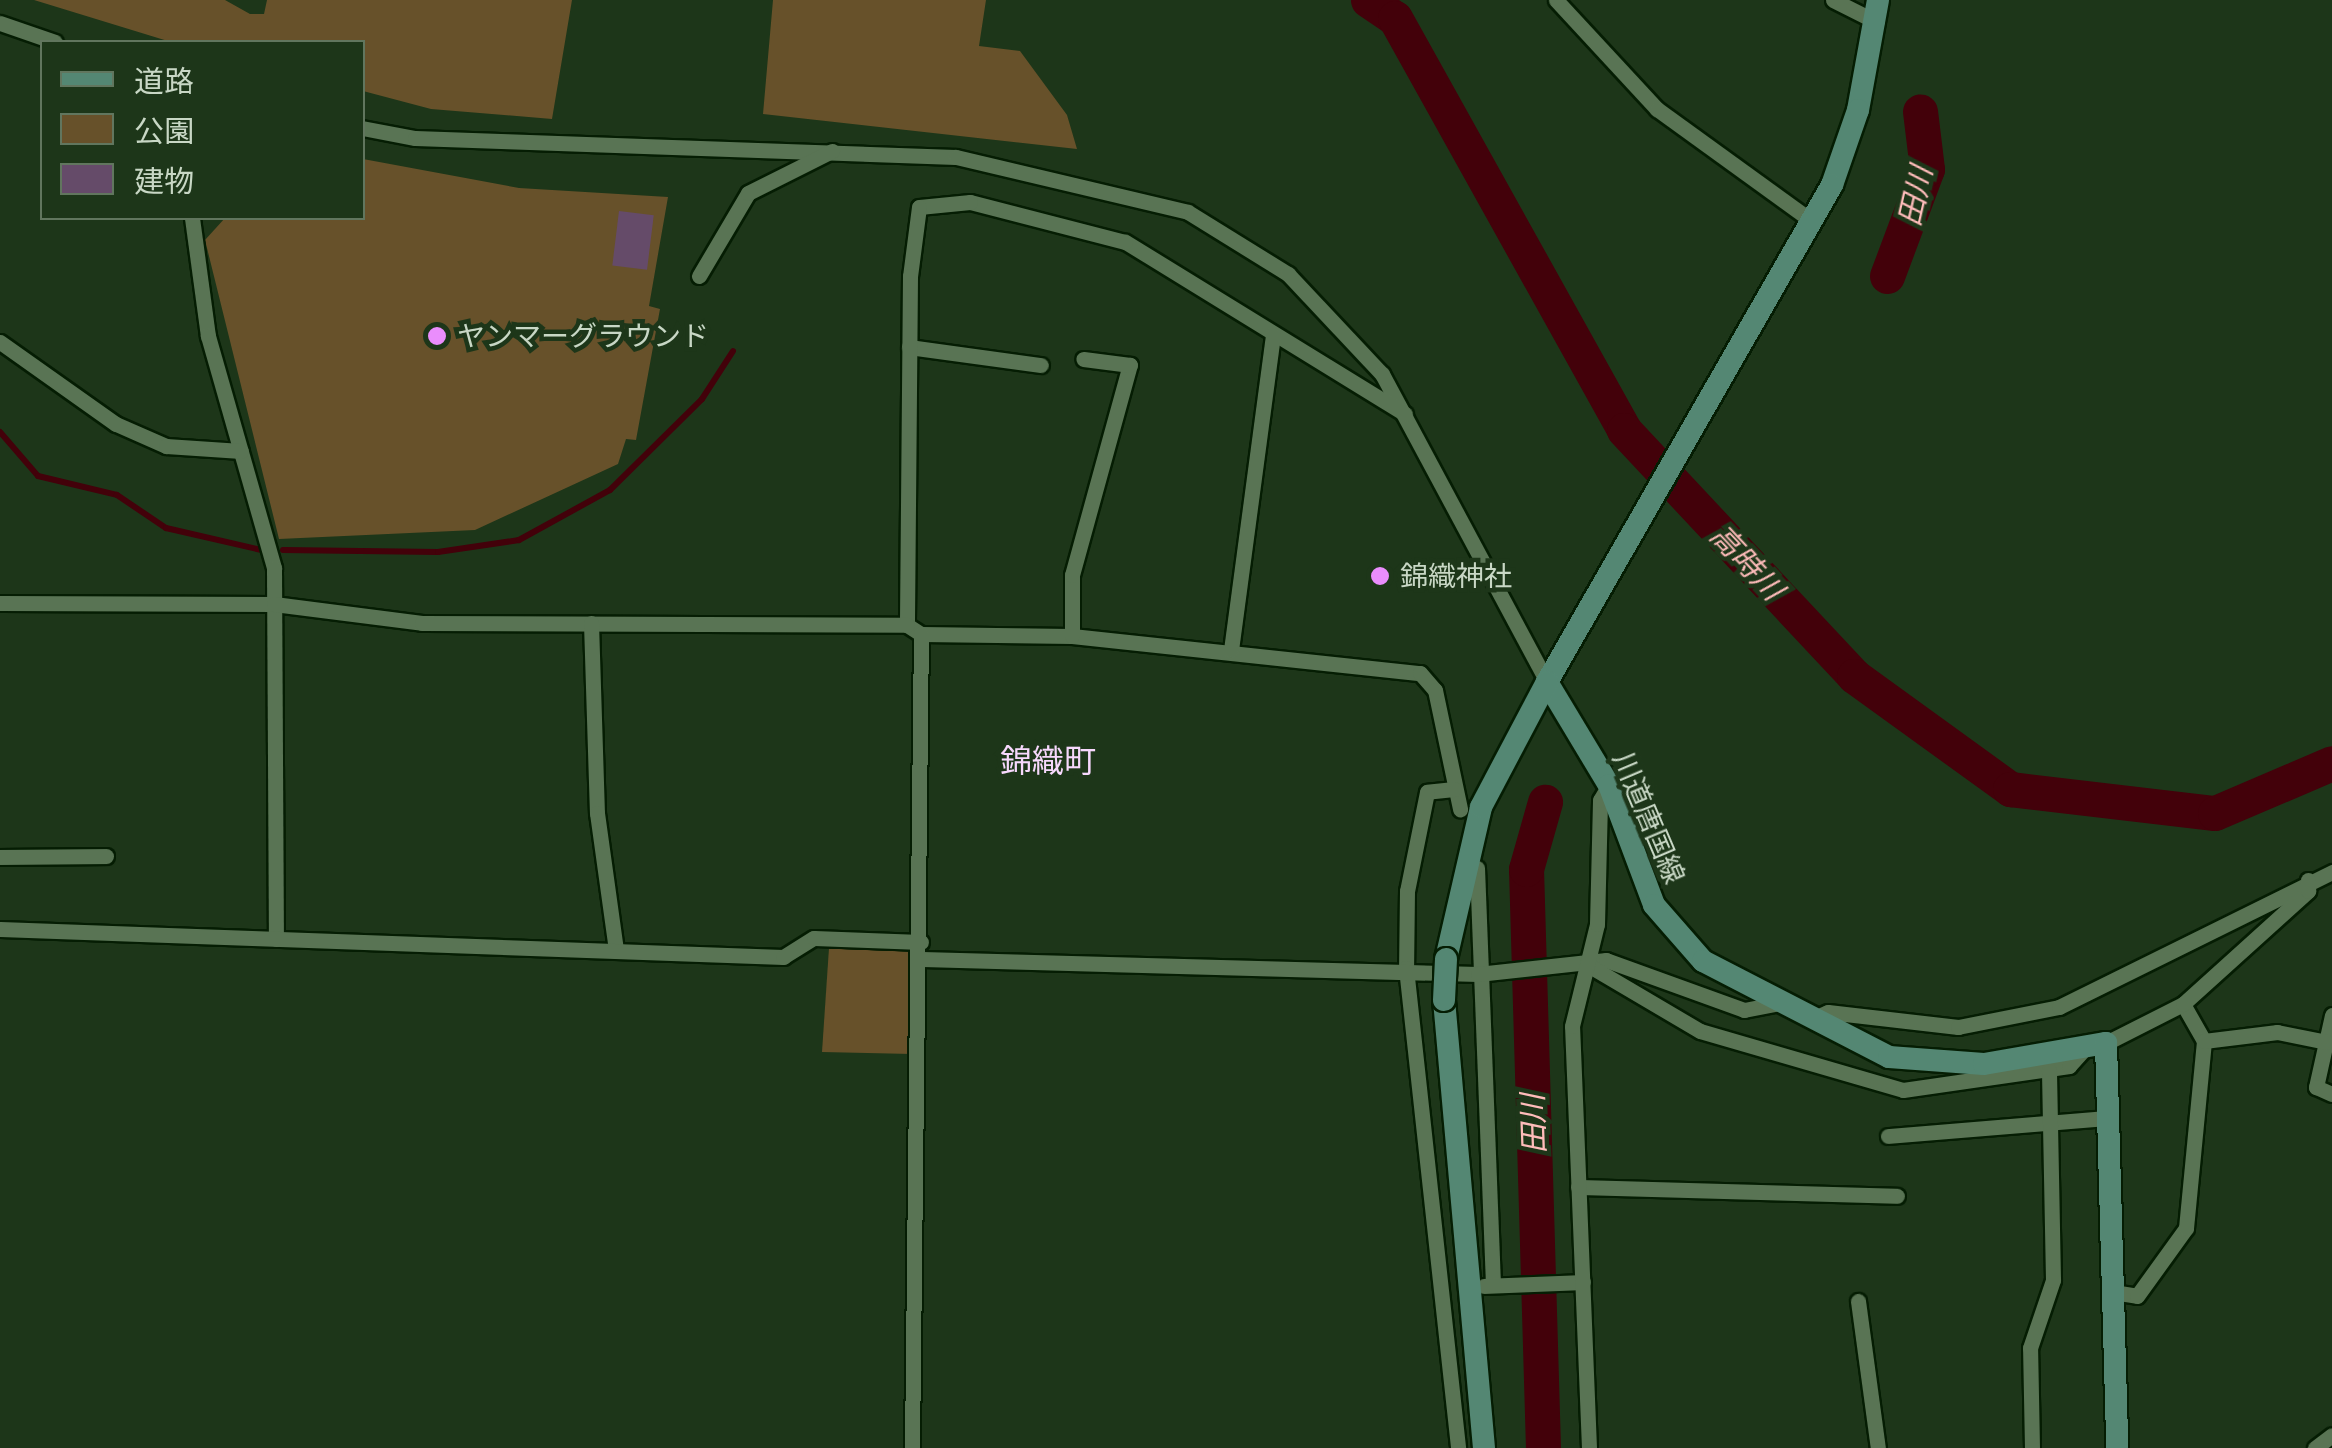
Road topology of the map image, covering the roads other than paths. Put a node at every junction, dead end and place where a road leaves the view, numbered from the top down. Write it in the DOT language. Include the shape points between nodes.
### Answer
graph roads {
  1 [pos="1556,0"];
  2 [pos="1833,0"];
  3 [pos="1878,11"];
  4 [pos="0,23"];
  5 [pos="49,40"];
  6 [pos="365,129"];
  7 [pos="832,151"];
  8 [pos="192,220"];
  9 [pos="1812,221"];
  10 [pos="699,276"];
  11 [pos="1274,335"];
  12 [pos="0,342"];
  13 [pos="909,348"];
  14 [pos="1083,358"];
  15 [pos="1041,364"];
  16 [pos="1405,414"];
  17 [pos="240,451"];
  18 [pos="0,603"];
  19 [pos="274,604"];
  20 [pos="591,623"];
  21 [pos="914,630"];
  22 [pos="1072,636"];
  23 [pos="1231,650"];
  24 [pos="1553,672"];
  25 [pos="1609,785"];
  26 [pos="1454,789"];
  27 [pos="1460,808"];
  28 [pos="106,856"];
  29 [pos="0,857"];
  30 [pos="1477,868"];
  31 [pos="2332,872"];
  32 [pos="2308,880"];
  33 [pos="0,929"];
  34 [pos="276,939"];
  35 [pos="616,950"];
  36 [pos="922,951"];
  37 [pos="1588,965"];
  38 [pos="1406,968"];
  39 [pos="1486,972"];
  40 [pos="1780,1003"];
  41 [pos="2183,1004"];
  42 [pos="2332,1015"];
  43 [pos="1812,1020"];
  44 [pos="2204,1041"];
  45 [pos="2326,1042"];
  46 [pos="2096,1044"];
  47 [pos="2049,1070"];
  48 [pos="2332,1094"];
  49 [pos="2108,1118"];
  50 [pos="2048,1122"];
  51 [pos="1888,1136"];
  52 [pos="1578,1187"];
  53 [pos="1897,1196"];
  54 [pos="1577,1282"];
  55 [pos="1495,1285"];
  56 [pos="1457,1291"];
  57 [pos="2112,1292"];
  58 [pos="1858,1301"];
  59 [pos="2332,1436"];
  60 [pos="912,1448"];
  61 [pos="1458,1448"];
  62 [pos="1484,1448"];
  63 [pos="1589,1448"];
  64 [pos="1878,1448"];
  65 [pos="2032,1448"];
  66 [pos="2117,1448"];
  67 [pos="2316,1448"];
  1 -- 9 [label="street" via="1656,109"];
  2 -- 3 [label="street"];
  3 -- 9 [label="main road" via="1842,161"];
  4 -- 5 [label="street"];
  6 -- 7 [label="street" via="415,138"];
  7 -- 10 [label="street" via="748,193"];
  7 -- 16 [label="street" via="956,158 1188,212 1288,274 1382,374"];
  8 -- 17 [label="street" via="201,308"];
  9 -- 24 [label="main road"];
  11 -- 13 [label="street" via="1183,270 1125,242 970,202 919,207"];
  11 -- 16 [label="street"];
  11 -- 23 [label="street"];
  12 -- 17 [label="street" via="116,424 166,446"];
  13 -- 15 [label="street"];
  13 -- 21 [label="street"];
  14 -- 22 [label="street" via="1130,365 1072,575"];
  16 -- 24 [label="street"];
  17 -- 19 [label="street" via="270,545"];
  18 -- 19 [label="street"];
  19 -- 20 [label="street" via="422,623"];
  19 -- 34 [label="street"];
  20 -- 21 [label="street"];
  20 -- 35 [label="street" via="597,813"];
  21 -- 22 [label="street"];
  21 -- 36 [label="street"];
  22 -- 23 [label="street"];
  23 -- 26 [label="street" via="1420,673 1435,690"];
  24 -- 25 [label="main road, 川道唐国線"];
  24 -- 56 [label="main road, bridge" via="1474,825 1446,960"];
  25 -- 37 [label="street" via="1600,800 1601,880"];
  25 -- 40 [label="main road, 川道唐国線" via="1654,906 1703,961"];
  26 -- 27 [label="street"];
  26 -- 38 [label="street" via="1426,792 1406,891"];
  28 -- 29 [label="street"];
  30 -- 39 [label="street"];
  31 -- 32 [label="street"];
  32 -- 41 [label="street" via="2308,891"];
  32 -- 43 [label="street" via="2187,951 2059,1007 1958,1027 1828,1012"];
  33 -- 34 [label="street"];
  34 -- 35 [label="street"];
  35 -- 36 [label="street" via="784,957 814,938"];
  36 -- 38 [label="street"];
  36 -- 60 [label="street"];
  37 -- 39 [label="street"];
  37 -- 40 [label="street" via="1622,964 1744,1010"];
  37 -- 47 [label="street" via="1700,1031 1889,1087"];
  37 -- 52 [label="street" via="1576,981 1572,1026"];
  38 -- 39 [label="street"];
  38 -- 56 [label="street"];
  39 -- 55 [label="street"];
  40 -- 43 [label="main road, 川道唐国線"];
  41 -- 44 [label="street"];
  41 -- 46 [label="street"];
  42 -- 45 [label="street"];
  43 -- 46 [label="main road, 川道唐国線" via="1889,1057 1926,1062 1984,1064"];
  44 -- 45 [label="street" via="2278,1032"];
  44 -- 57 [label="street" via="2186,1228 2137,1296"];
  45 -- 48 [label="street" via="2316,1087"];
  46 -- 47 [label="street" via="2084,1058"];
  46 -- 49 [label="main road"];
  47 -- 50 [label="street"];
  49 -- 50 [label="street"];
  49 -- 57 [label="main road"];
  50 -- 51 [label="street"];
  50 -- 65 [label="street" via="2053,1280 2030,1348"];
  52 -- 53 [label="street"];
  52 -- 54 [label="street"];
  54 -- 55 [label="street"];
  54 -- 63 [label="street"];
  55 -- 56 [label="street"];
  56 -- 61 [label="street"];
  56 -- 62 [label="main road"];
  57 -- 66 [label="main road"];
  58 -- 64 [label="street"];
  59 -- 67 [label="street"];
}
